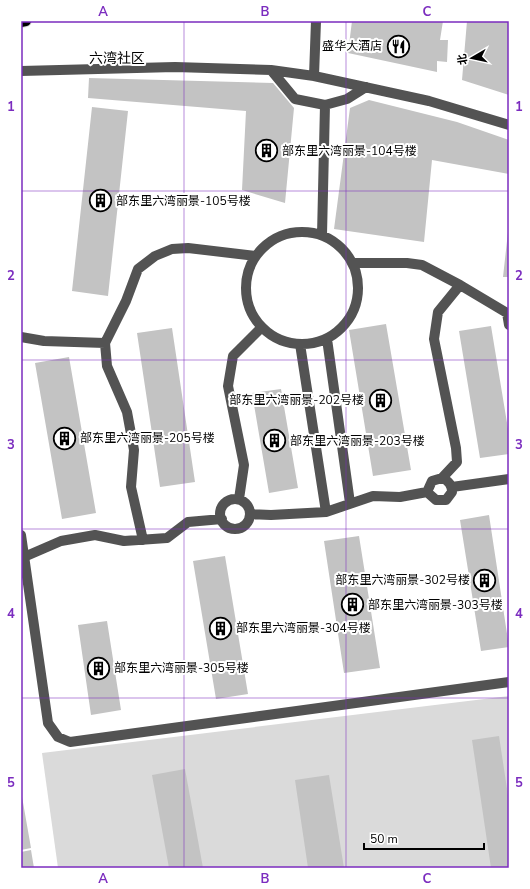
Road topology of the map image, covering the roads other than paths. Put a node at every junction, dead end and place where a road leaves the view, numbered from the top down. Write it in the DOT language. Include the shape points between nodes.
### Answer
graph roads {
  1 [pos="26,21"];
  2 [pos="316,21"];
  3 [pos="21,22"];
  4 [pos="271,70"];
  5 [pos="21,71"];
  6 [pos="314,76"];
  7 [pos="366,87"];
  8 [pos="325,105"];
  9 [pos="509,125"];
  10 [pos="322,235"];
  11 [pos="256,256"];
  12 [pos="353,263"];
  13 [pos="460,284"];
  14 [pos="508,313"];
  15 [pos="509,325"];
  16 [pos="262,327"];
  17 [pos="21,337"];
  18 [pos="327,339"];
  19 [pos="105,343"];
  20 [pos="300,344"];
  21 [pos="442,478"];
  22 [pos="509,479"];
  23 [pos="452,487"];
  24 [pos="427,492"];
  25 [pos="239,499"];
  26 [pos="350,503"];
  27 [pos="326,512"];
  28 [pos="250,514"];
  29 [pos="222,519"];
  30 [pos="21,535"];
  31 [pos="144,540"];
  32 [pos="24,557"];
  33 [pos="509,682"];
  1 -- 3 [label="main road"];
  2 -- 6 [label="street"];
  4 -- 5 [label="street" via="175,67"];
  4 -- 6 [label="street"];
  4 -- 8 [label="street" via="295,99"];
  6 -- 7 [label="street"];
  7 -- 8 [label="street" via="347,99"];
  7 -- 9 [label="street" via="429,101"];
  8 -- 10 [label="street"];
  10 -- 11 [label="street" via="304,231 285,234 269,242"];
  10 -- 12 [label="street" via="335,241 346,251"];
  11 -- 16 [label="street" via="249,269 247,300 253,315"];
  11 -- 19 [label="street" via="188,248 155,256 138,269 126,301"];
  12 -- 13 [label="street" via="407,262 422,265"];
  12 -- 18 [label="street" via="358,280 358,298 352,315 341,329"];
  13 -- 14 [label="street"];
  13 -- 21 [label="street" via="438,312 434,339 457,462"];
  14 -- 15 [label="street"];
  16 -- 20 [label="street" via="286,342"];
  16 -- 25 [label="street" via="233,356 228,386 244,465"];
  17 -- 19 [label="street" via="44,341"];
  18 -- 20 [label="street"];
  18 -- 26 [label="street"];
  19 -- 31 [label="street" via="107,366 126,412 134,450 131,487"];
  20 -- 27 [label="street"];
  21 -- 23 [label="street"];
  21 -- 24 [label="street" via="432,481"];
  22 -- 23 [label="street"];
  23 -- 24 [label="street" via="452,492 446,500 436,500"];
  24 -- 26 [label="street" via="400,497 373,496"];
  25 -- 28 [label="street" via="247,504"];
  25 -- 29 [label="street" via="229,500 222,506"];
  26 -- 27 [label="street"];
  27 -- 28 [label="street"];
  28 -- 29 [label="street" via="247,523 239,528 229,527"];
  29 -- 31 [label="street" via="188,522 168,538"];
  30 -- 32 [label="street"];
  31 -- 32 [label="street" via="124,541 95,535 61,541"];
  32 -- 33 [label="street" via="48,723 58,737 70,742"];
}
